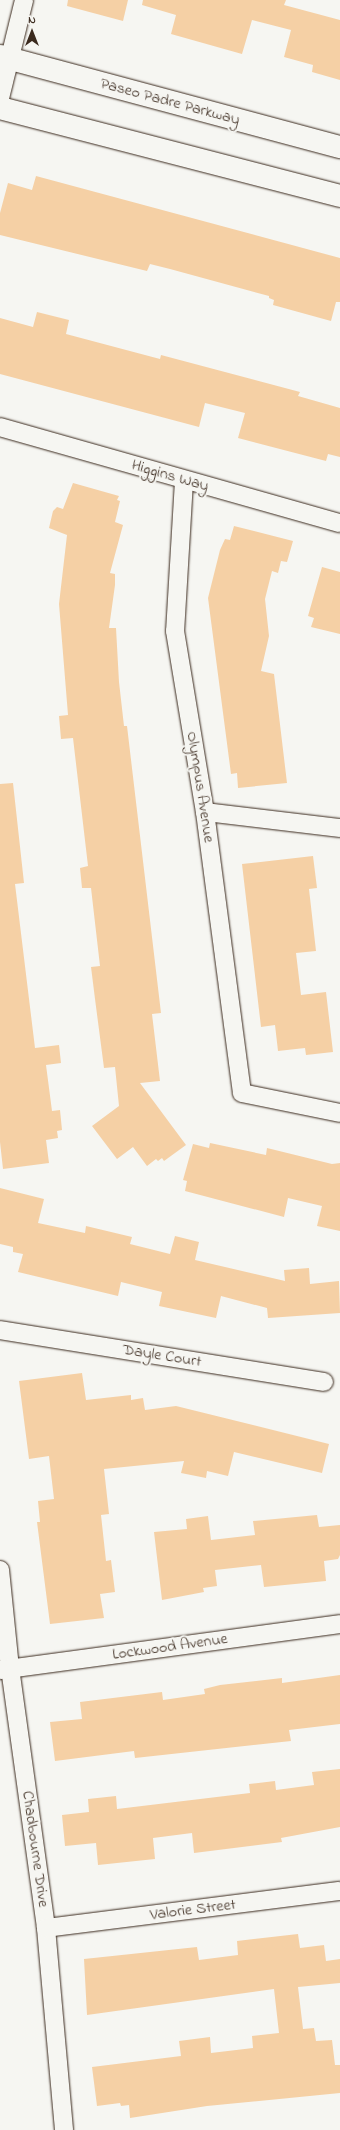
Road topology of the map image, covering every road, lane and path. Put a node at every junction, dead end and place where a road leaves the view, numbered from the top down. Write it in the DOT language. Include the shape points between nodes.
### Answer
graph roads {
  1 [pos="24,0"];
  2 [pos="5,58"];
  3 [pos="0,98"];
  4 [pos="0,108"];
  5 [pos="340,147"];
  6 [pos="340,196"];
  7 [pos="0,427"];
  8 [pos="184,481"];
  9 [pos="340,523"];
  10 [pos="205,812"];
  11 [pos="340,828"];
  12 [pos="340,1113"];
  13 [pos="0,1330"];
  14 [pos="324,1382"];
  15 [pos="0,1570"];
  16 [pos="340,1624"];
  17 [pos="5,1669"];
  18 [pos="340,1891"];
  19 [pos="46,1928"];
  20 [pos="64,2130"];
  1 -- 2 [label="street"];
  2 -- 3 [label="street"];
  2 -- 5 [label="main road, Paseo Padre Parkway"];
  4 -- 6 [label="main road"];
  7 -- 8 [label="street, Higgins Way"];
  8 -- 9 [label="street, Higgins Way"];
  8 -- 10 [label="street, Olympus Avenue" via="175,631"];
  10 -- 11 [label="street"];
  10 -- 12 [label="street, Olympus Avenue" via="242,1093"];
  13 -- 14 [label="street, Dayle Court"];
  15 -- 17 [label="street, Chadbourne Drive"];
  16 -- 17 [label="street, Lockwood Avenue"];
  17 -- 19 [label="street, Chadbourne Drive"];
  18 -- 19 [label="street, Valorie Street"];
  19 -- 20 [label="street, Chadbourne Drive"];
}
